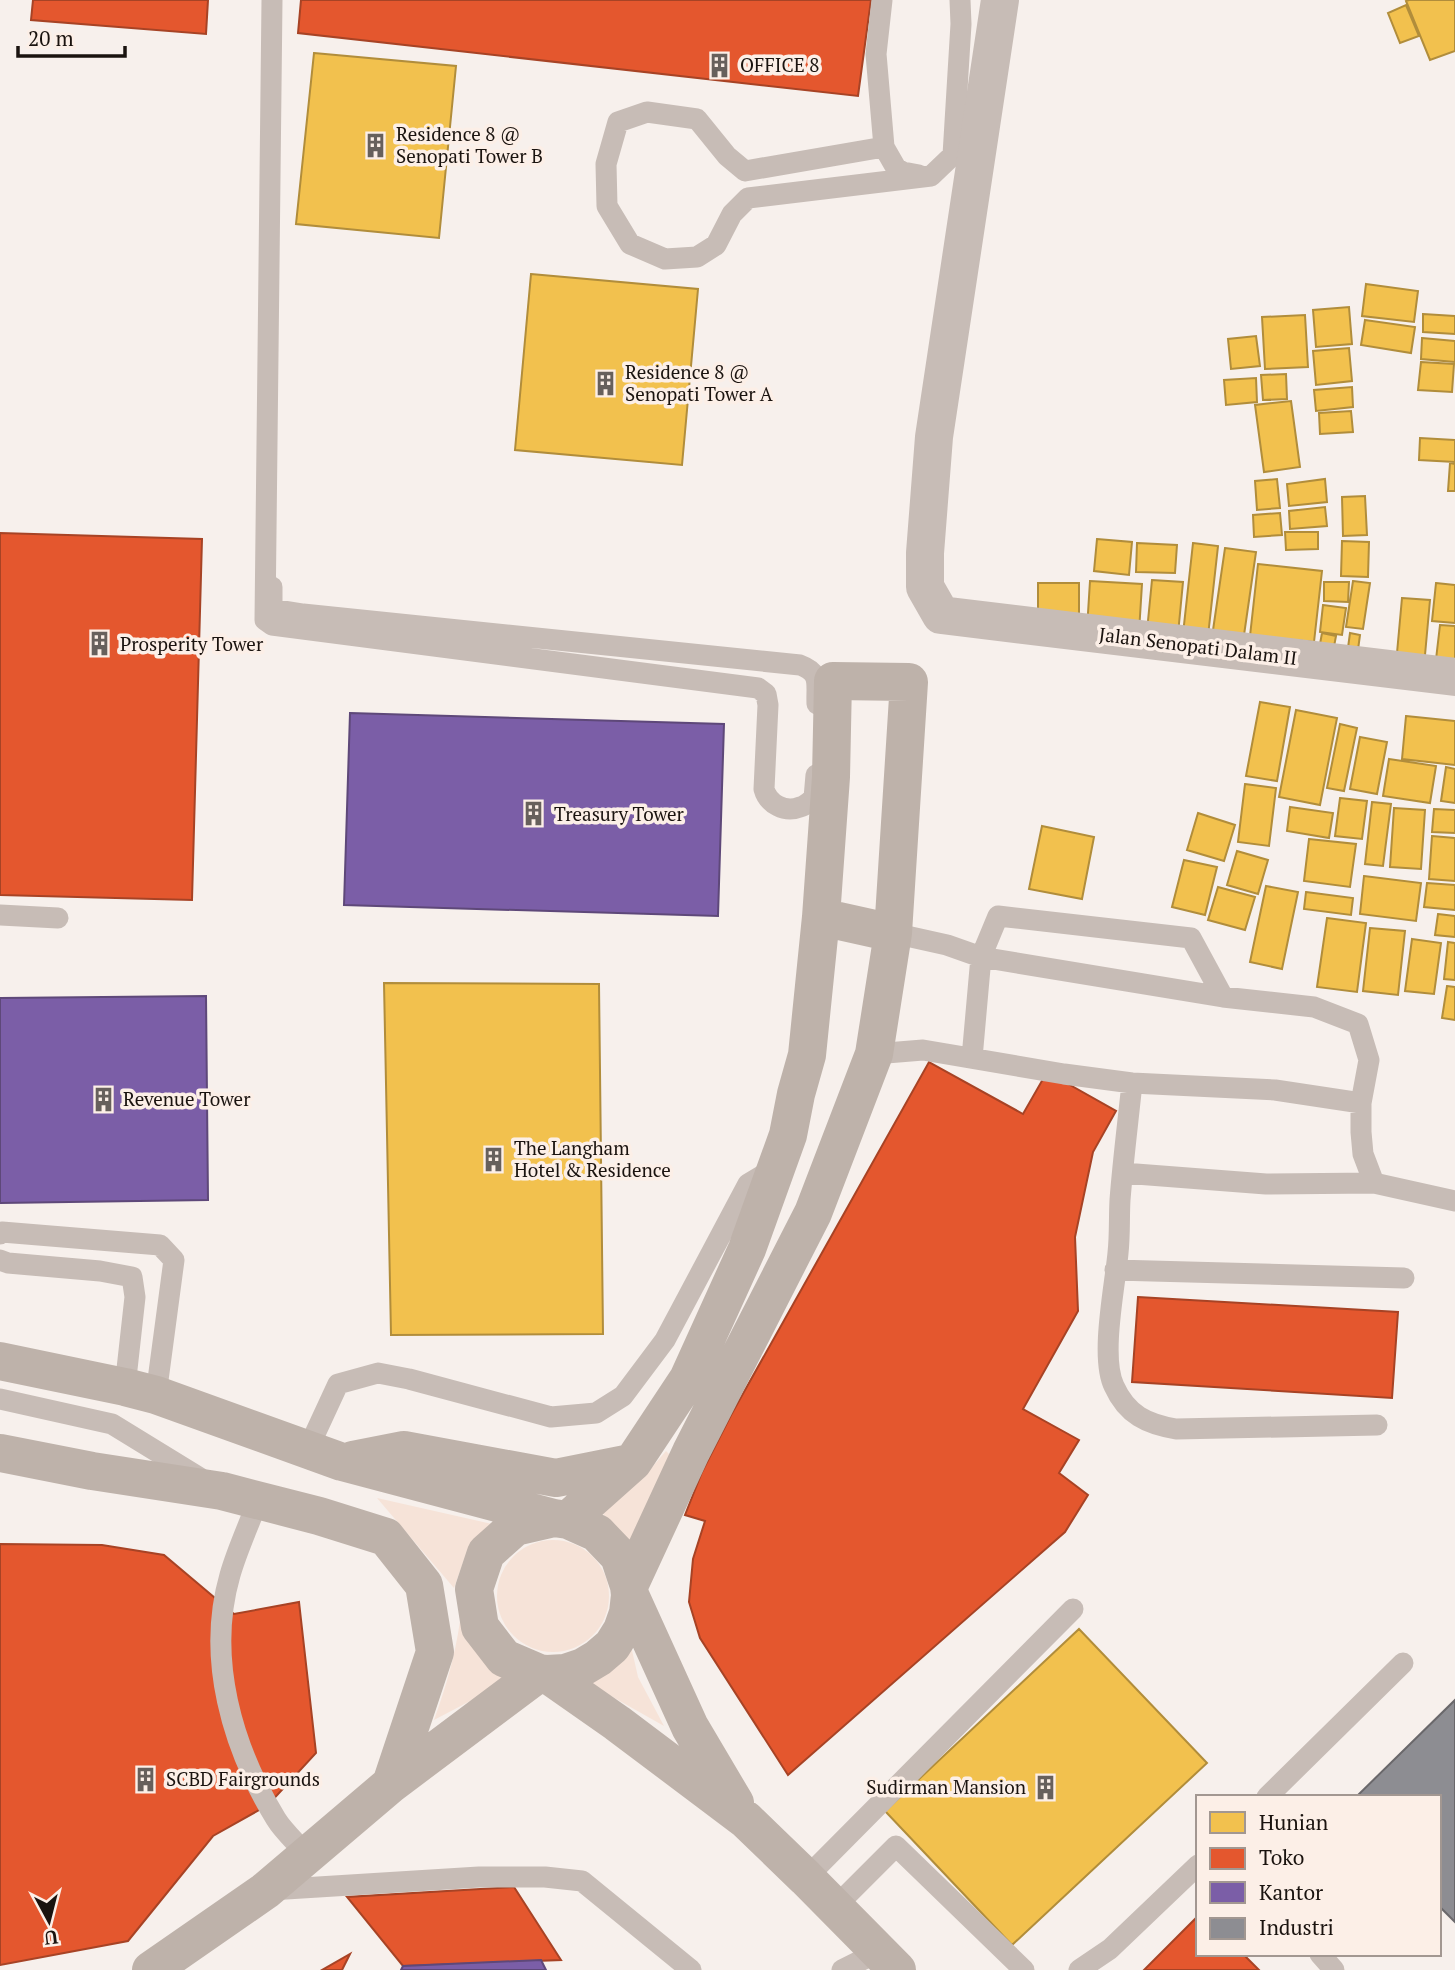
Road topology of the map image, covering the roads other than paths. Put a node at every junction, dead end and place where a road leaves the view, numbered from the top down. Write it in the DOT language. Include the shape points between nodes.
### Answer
graph roads {
  1 [pos="272,0"];
  2 [pos="282,0"];
  3 [pos="882,0"];
  4 [pos="960,0"];
  5 [pos="1000,0"];
  6 [pos="884,147"];
  7 [pos="931,176"];
  8 [pos="268,610"];
  9 [pos="1455,677"];
  10 [pos="832,706"];
  11 [pos="0,915"];
  12 [pos="821,917"];
  13 [pos="58,918"];
  14 [pos="893,933"];
  15 [pos="981,957"];
  16 [pos="1223,997"];
  17 [pos="874,1054"];
  18 [pos="972,1058"];
  19 [pos="1132,1083"];
  20 [pos="1361,1103"];
  21 [pos="779,1162"];
  22 [pos="1124,1174"];
  23 [pos="1374,1183"];
  24 [pos="1455,1201"];
  25 [pos="0,1234"];
  26 [pos="0,1260"];
  27 [pos="1115,1270"];
  28 [pos="1404,1278"];
  29 [pos="0,1361"];
  30 [pos="141,1391"];
  31 [pos="0,1399"];
  32 [pos="1377,1425"];
  33 [pos="0,1453"];
  34 [pos="325,1457"];
  35 [pos="633,1462"];
  36 [pos="222,1491"];
  37 [pos="258,1500"];
  38 [pos="561,1519"];
  39 [pos="629,1591"];
  40 [pos="1073,1609"];
  41 [pos="1403,1663"];
  42 [pos="543,1673"];
  43 [pos="391,1784"];
  44 [pos="1270,1795"];
  45 [pos="746,1820"];
  46 [pos="307,1855"];
  47 [pos="1196,1867"];
  48 [pos="806,1878"];
  49 [pos="265,1891"];
  50 [pos="835,1907"];
  51 [pos="1322,1956"];
  52 [pos="888,1961"];
  53 [pos="151,1970"];
  54 [pos="691,1970"];
  55 [pos="842,1970"];
  56 [pos="1024,1970"];
  57 [pos="1079,1970"];
  58 [pos="1334,1970"];
  1 -- 8 [label="lane"];
  2 -- 8 [label="lane"];
  3 -- 6 [label="lane" via="876,54"];
  4 -- 7 [label="lane" via="953,155"];
  5 -- 9 [label="street, Jalan Senopati Dalam II" via="934,438 925,587 941,615"];
  6 -- 7 [label="lane" via="896,168"];
  6 -- 7 [label="lane" via="745,171 697,119 647,112 618,122 606,163 607,206 630,244 665,259 697,257 716,245 732,214 748,198"];
  8 -- 10 [label="lane" via="800,665 817,677 818,707"];
  8 -- 10 [label="lane" via="265,620 272,625 758,688 766,694 768,705 765,795 785,810 814,799 815,733"];
  10 -- 12 [label="main road"];
  10 -- 14 [label="main road" via="909,681"];
  11 -- 13 [label="lane"];
  12 -- 14 [label="main road"];
  12 -- 21 [label="main road" via="807,1055"];
  14 -- 15 [label="lane"];
  14 -- 17 [label="main road"];
  15 -- 16 [label="lane"];
  15 -- 16 [label="lane" via="998,916 1191,939"];
  15 -- 18 [label="lane"];
  16 -- 20 [label="lane" via="1314,1007 1358,1024 1368,1060"];
  17 -- 18 [label="lane" via="923,1050"];
  17 -- 39 [label="main road" via="813,1213 691,1452"];
  18 -- 19 [label="lane"];
  19 -- 20 [label="lane" via="1275,1090"];
  19 -- 22 [label="lane"];
  20 -- 23 [label="lane" via="1363,1154"];
  21 -- 34 [label="lane" via="748,1184 665,1340 623,1396 596,1413 551,1417 378,1373 338,1384"];
  21 -- 35 [label="main road" via="728,1296 688,1379"];
  22 -- 23 [label="lane" via="1266,1184"];
  22 -- 27 [label="lane"];
  23 -- 24 [label="lane"];
  25 -- 30 [label="lane" via="160,1245 174,1260"];
  26 -- 30 [label="lane" via="132,1277"];
  27 -- 28 [label="lane"];
  27 -- 32 [label="lane" via="1108,1351 1112,1384 1135,1414 1153,1425 1176,1429"];
  29 -- 30 [label="main road"];
  30 -- 34 [label="main road"];
  31 -- 36 [label="lane" via="111,1424"];
  33 -- 36 [label="main road"];
  34 -- 35 [label="main road" via="404,1450 556,1478"];
  34 -- 38 [label="main road"];
  35 -- 38 [label="main road"];
  36 -- 37 [label="main road"];
  37 -- 43 [label="main road" via="386,1536 424,1586 435,1652"];
  37 -- 46 [label="lane" via="230,1575 220,1631 223,1681 234,1732 259,1788 278,1821"];
  38 -- 39 [label="main road" via="597,1533 619,1556"];
  38 -- 42 [label="main road" via="515,1527 486,1553 474,1590 480,1627 504,1658"];
  39 -- 42 [label="main road" via="628,1613 612,1646 583,1667"];
  39 -- 45 [label="main road" via="690,1727"];
  40 -- 48 [label="lane"];
  41 -- 44 [label="lane"];
  42 -- 43 [label="main road"];
  42 -- 45 [label="main road"];
  43 -- 46 [label="main road"];
  45 -- 48 [label="main road"];
  46 -- 49 [label="main road"];
  47 -- 57 [label="lane" via="1110,1949"];
  48 -- 50 [label="main road"];
  49 -- 53 [label="main road"];
  49 -- 54 [label="lane" via="479,1877 582,1881"];
  50 -- 52 [label="main road"];
  50 -- 56 [label="lane" via="896,1846"];
  51 -- 58 [label="lane"];
  52 -- 55 [label="lane"];
}
